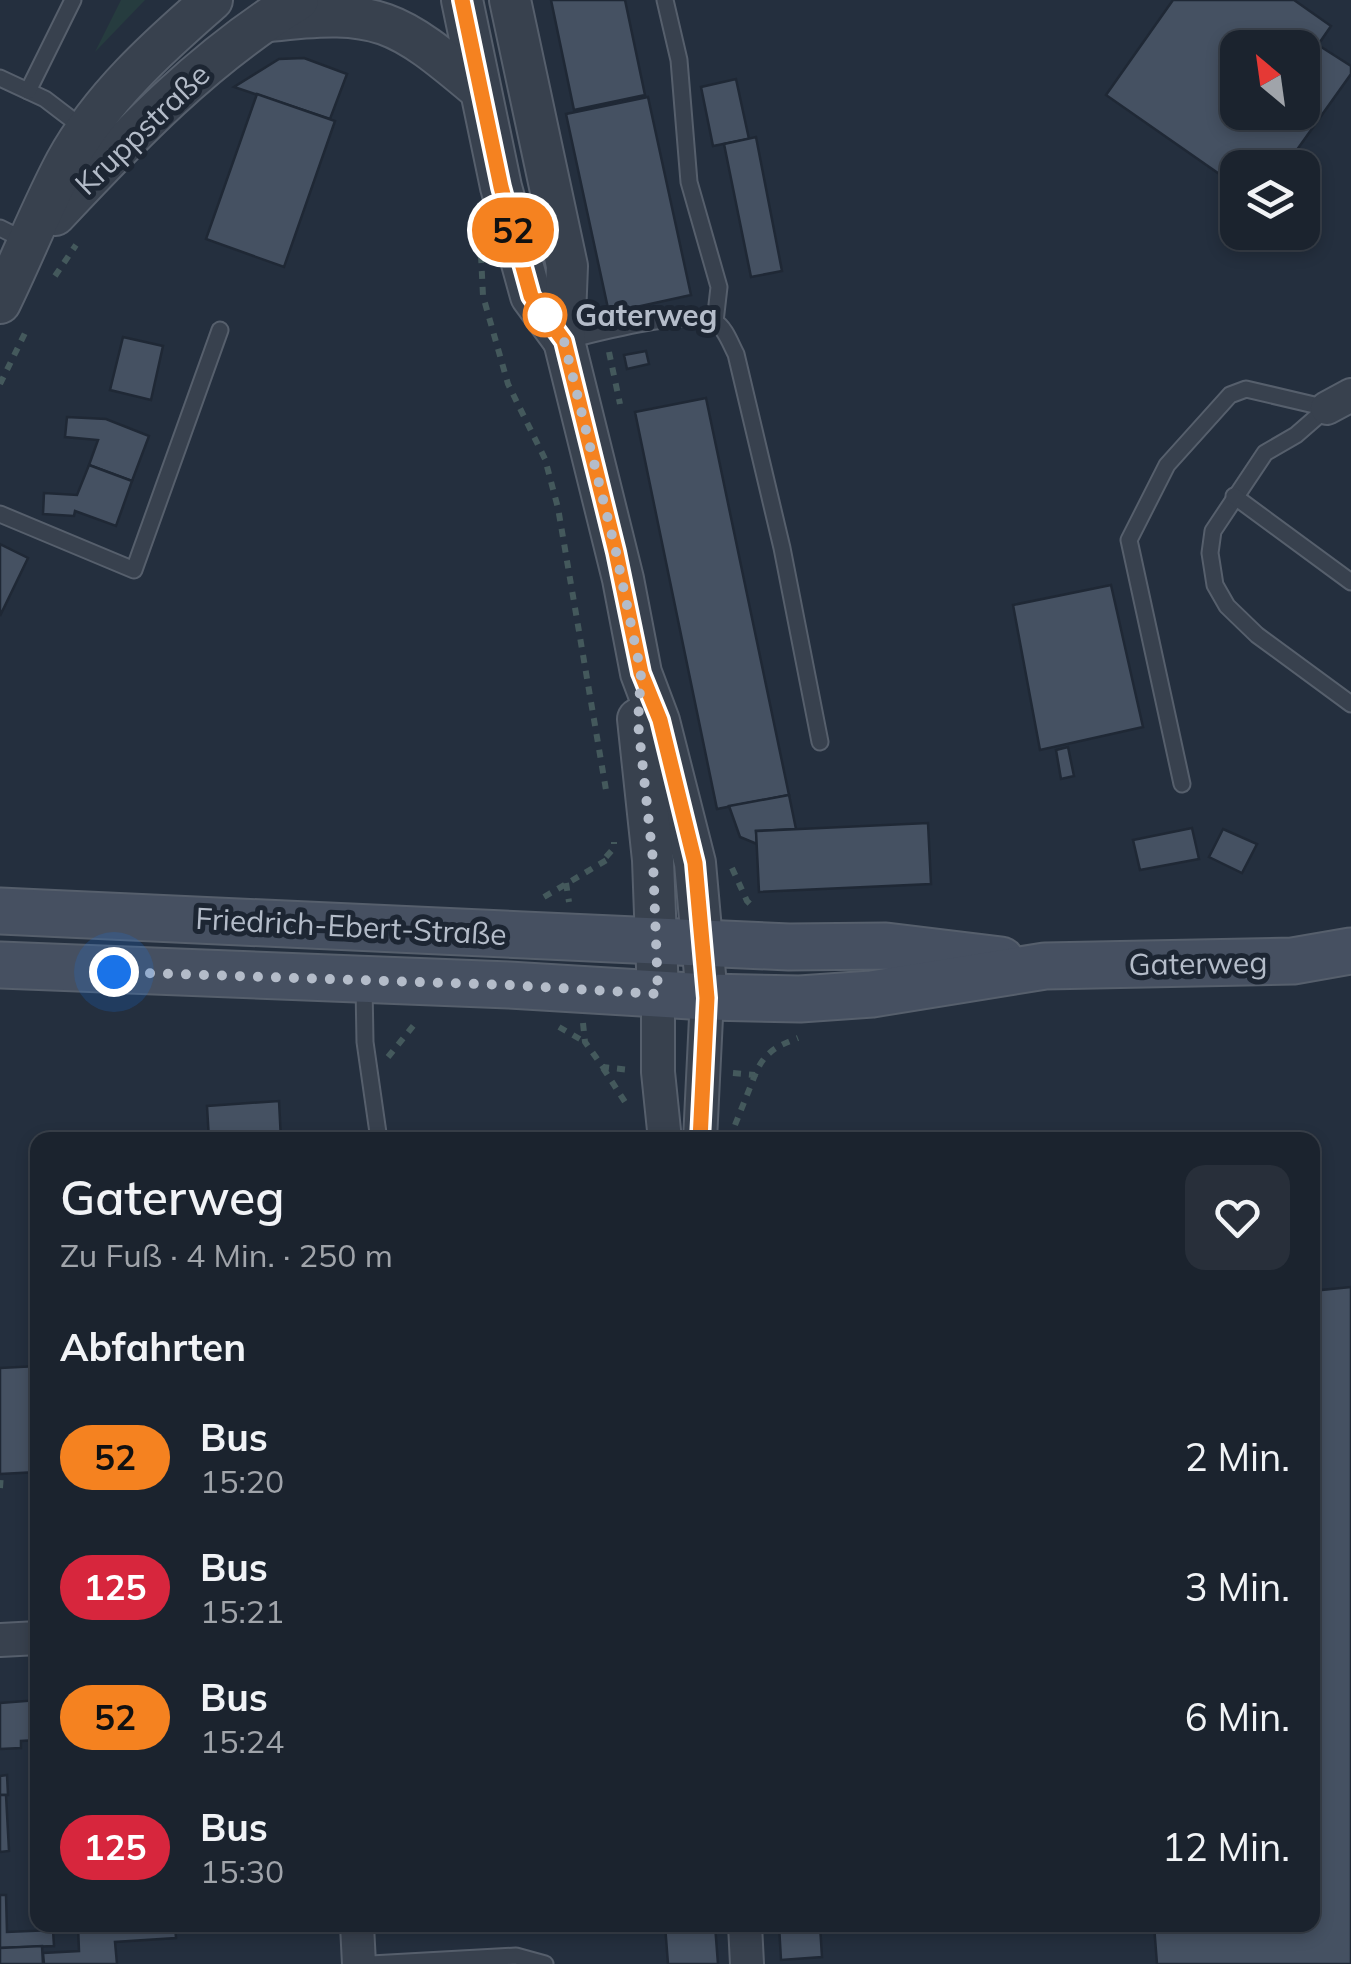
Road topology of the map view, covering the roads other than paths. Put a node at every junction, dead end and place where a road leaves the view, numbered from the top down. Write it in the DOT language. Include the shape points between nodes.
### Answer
graph roads {
  1 [pos="73,0"];
  2 [pos="212,0"];
  3 [pos="298,0"];
  4 [pos="462,0"];
  5 [pos="510,0"];
  6 [pos="665,0"];
  7 [pos="261,22"];
  8 [pos="0,78"];
  9 [pos="479,89"];
  10 [pos="28,91"];
  11 [pos="86,130"];
  12 [pos="15,235"];
  13 [pos="16,311"];
  14 [pos="715,322"];
  15 [pos="220,330"];
  16 [pos="564,341"];
  17 [pos="1339,401"];
  18 [pos="1234,496"];
  19 [pos="0,514"];
  20 [pos="1351,582"];
  21 [pos="641,673"];
  22 [pos="1351,704"];
  23 [pos="820,742"];
  24 [pos="1182,784"];
  25 [pos="0,911"];
  26 [pos="656,941"];
  27 [pos="702,942"];
  28 [pos="1351,951"];
  29 [pos="0,965"];
  30 [pos="1044,966"];
  31 [pos="364,981"];
  32 [pos="658,994"];
  33 [pos="707,998"];
  34 [pos="378,1132"];
  35 [pos="652,1132"];
  36 [pos="700,1132"];
  37 [pos="30,1638"];
  38 [pos="0,1640"];
  39 [pos="357,1932"];
  40 [pos="745,1932"];
  41 [pos="386,1963"];
  42 [pos="359,1964"];
  43 [pos="372,1964"];
  44 [pos="545,1964"];
  45 [pos="748,1964"];
  1 -- 10 [label="lane"];
  2 -- 11 [label="street, Kruppstraße" via="164,42"];
  3 -- 7 [label="street, Kruppstraße"];
  4 -- 9 [label="street"];
  5 -- 16 [label="street" via="567,266"];
  6 -- 14 [label="lane" via="679,60 689,182 718,287"];
  7 -- 9 [label="street" via="344,15 387,23 422,40"];
  7 -- 12 [label="street, Kruppstraße"];
  8 -- 10 [label="lane"];
  9 -- 16 [label="street" via="531,296"];
  10 -- 11 [label="lane"];
  11 -- 12 [label="street, Kruppstraße"];
  12 -- 13 [label="street, Kruppstraße"];
  14 -- 16 [label="lane" via="671,319"];
  14 -- 23 [label="lane" via="736,354"];
  15 -- 19 [label="lane" via="134,570"];
  16 -- 21 [label="street"];
  17 -- 18 [label="lane" via="1264,452"];
  17 -- 24 [label="lane" via="1246,388 1230,395 1167,465 1130,540"];
  18 -- 20 [label="lane"];
  18 -- 22 [label="lane" via="1213,531 1210,553 1221,596 1257,635"];
  21 -- 26 [label="street" via="638,723"];
  21 -- 27 [label="street" via="660,720 695,863"];
  25 -- 26 [label="main road, Friedrich-Ebert-Straße"];
  26 -- 27 [label="main road, Friedrich-Ebert-Straße"];
  26 -- 32 [label="street"];
  27 -- 30 [label="main road, Gaterweg" via="886,946"];
  27 -- 33 [label="street"];
  28 -- 30 [label="main road, Gaterweg" via="1292,960"];
  29 -- 31 [label="main road, Friedrich-Ebert-Straße"];
  30 -- 33 [label="main road, Gaterweg" via="872,994"];
  31 -- 32 [label="main road, Friedrich-Ebert-Straße"];
  31 -- 34 [label="lane"];
  32 -- 33 [label="main road, Friedrich-Ebert-Straße"];
  32 -- 35 [label="street"];
  33 -- 36 [label="street"];
  37 -- 38 [label="street"];
  39 -- 42 [label="street"];
  40 -- 45 [label="street"];
  41 -- 43 [label="lane"];
  41 -- 44 [label="lane" via="516,1956"];
}
